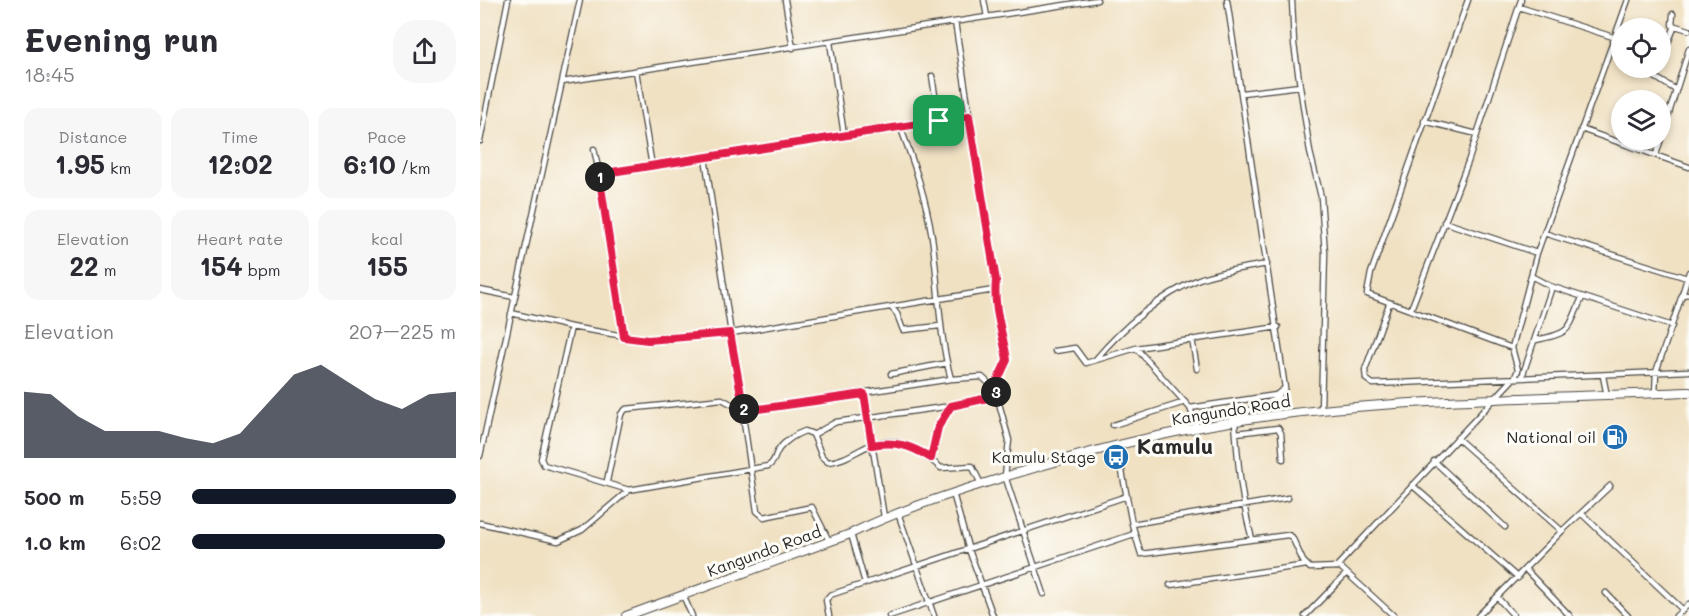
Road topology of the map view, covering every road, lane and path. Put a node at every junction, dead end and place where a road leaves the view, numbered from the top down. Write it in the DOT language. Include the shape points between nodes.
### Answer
graph roads {
  1 [pos="508,0"];
  2 [pos="580,0"];
  3 [pos="785,0"];
  4 [pos="984,0"];
  5 [pos="1097,0"];
  6 [pos="1227,0"];
  7 [pos="1292,0"];
  8 [pos="1468,0"];
  9 [pos="1521,0"];
  10 [pos="1628,0"];
  11 [pos="1083,1"];
  12 [pos="1519,8"];
  13 [pos="1673,14"];
  14 [pos="987,17"];
  15 [pos="1621,18"];
  16 [pos="955,22"];
  17 [pos="1675,26"];
  18 [pos="1689,30"];
  19 [pos="1611,36"];
  20 [pos="1671,36"];
  21 [pos="830,42"];
  22 [pos="1611,43"];
  23 [pos="792,48"];
  24 [pos="1689,49"];
  25 [pos="636,71"];
  26 [pos="932,76"];
  27 [pos="1656,78"];
  28 [pos="562,82"];
  29 [pos="1300,86"];
  30 [pos="1677,90"];
  31 [pos="1242,93"];
  32 [pos="969,116"];
  33 [pos="1424,120"];
  34 [pos="939,121"];
  35 [pos="900,126"];
  36 [pos="1581,129"];
  37 [pos="1477,134"];
  38 [pos="844,135"];
  39 [pos="480,141"];
  40 [pos="594,150"];
  41 [pos="1656,155"];
  42 [pos="705,157"];
  43 [pos="652,166"];
  44 [pos="1689,167"];
  45 [pos="599,174"];
  46 [pos="1444,222"];
  47 [pos="1544,233"];
  48 [pos="1537,253"];
  49 [pos="1267,264"];
  50 [pos="1689,272"];
  51 [pos="1532,276"];
  52 [pos="1687,278"];
  53 [pos="1550,286"];
  54 [pos="480,290"];
  55 [pos="994,291"];
  56 [pos="1689,294"];
  57 [pos="1682,295"];
  58 [pos="514,297"];
  59 [pos="1582,298"];
  60 [pos="937,300"];
  61 [pos="1389,304"];
  62 [pos="891,307"];
  63 [pos="1411,309"];
  64 [pos="511,313"];
  65 [pos="940,326"];
  66 [pos="1672,326"];
  67 [pos="571,327"];
  68 [pos="1278,327"];
  69 [pos="730,333"];
  70 [pos="624,337"];
  71 [pos="1192,339"];
  72 [pos="1536,339"];
  73 [pos="1136,348"];
  74 [pos="1512,348"];
  75 [pos="1054,351"];
  76 [pos="1095,360"];
  77 [pos="947,363"];
  78 [pos="1197,369"];
  79 [pos="1689,371"];
  80 [pos="1656,372"];
  81 [pos="891,374"];
  82 [pos="1603,376"];
  83 [pos="1515,378"];
  84 [pos="1522,378"];
  85 [pos="951,379"];
  86 [pos="994,388"];
  87 [pos="1689,392"];
  88 [pos="1281,393"];
  89 [pos="864,394"];
  90 [pos="1655,394"];
  91 [pos="997,396"];
  92 [pos="1607,396"];
  93 [pos="1492,401"];
  94 [pos="1185,402"];
  95 [pos="951,406"];
  96 [pos="1190,408"];
  97 [pos="1321,410"];
  98 [pos="744,411"];
  99 [pos="868,417"];
  100 [pos="1250,420"];
  101 [pos="1235,422"];
  102 [pos="1113,425"];
  103 [pos="1198,429"];
  104 [pos="1236,433"];
  105 [pos="813,435"];
  106 [pos="1457,438"];
  107 [pos="872,445"];
  108 [pos="1117,445"];
  109 [pos="480,455"];
  110 [pos="931,458"];
  111 [pos="1283,459"];
  112 [pos="1434,461"];
  113 [pos="751,471"];
  114 [pos="1005,476"];
  115 [pos="607,481"];
  116 [pos="981,484"];
  117 [pos="1413,485"];
  118 [pos="1610,486"];
  119 [pos="629,489"];
  120 [pos="953,493"];
  121 [pos="1127,496"];
  122 [pos="1288,498"];
  123 [pos="1242,505"];
  124 [pos="898,513"];
  125 [pos="1582,514"];
  126 [pos="884,518"];
  127 [pos="480,523"];
  128 [pos="1132,524"];
  129 [pos="1505,527"];
  130 [pos="1562,531"];
  131 [pos="1022,532"];
  132 [pos="850,534"];
  133 [pos="1134,534"];
  134 [pos="1252,539"];
  135 [pos="830,541"];
  136 [pos="968,547"];
  137 [pos="1307,565"];
  138 [pos="918,566"];
  139 [pos="1034,566"];
  140 [pos="1339,567"];
  141 [pos="1526,570"];
  142 [pos="1346,574"];
  143 [pos="1518,578"];
  144 [pos="865,583"];
  145 [pos="981,584"];
  146 [pos="1170,585"];
  147 [pos="1606,593"];
  148 [pos="1044,594"];
  149 [pos="682,595"];
  150 [pos="1497,597"];
  151 [pos="929,602"];
  152 [pos="1689,604"];
  153 [pos="1683,610"];
  154 [pos="626,616"];
  155 [pos="692,616"];
  156 [pos="829,616"];
  157 [pos="889,616"];
  158 [pos="934,616"];
  159 [pos="993,616"];
  160 [pos="1305,616"];
  161 [pos="1394,616"];
  162 [pos="1478,616"];
  163 [pos="1514,616"];
  164 [pos="1570,616"];
  165 [pos="1628,616"];
  166 [pos="1676,616"];
  1 -- 39 [label="street"];
  2 -- 28 [label="street"];
  3 -- 23 [label="street"];
  4 -- 14 [label="street"];
  5 -- 11 [label="street"];
  6 -- 31 [label="street"];
  7 -- 29 [label="street"];
  8 -- 33 [label="street"];
  9 -- 12 [label="street"];
  10 -- 15 [label="street"];
  11 -- 14 [label="street"];
  12 -- 19 [label="street"];
  12 -- 37 [label="street"];
  13 -- 17 [label="street" via="1671,23"];
  14 -- 16 [label="street"];
  16 -- 21 [label="street"];
  16 -- 32 [label="street"];
  17 -- 18 [label="street"];
  17 -- 20 [label="street"];
  21 -- 23 [label="street"];
  21 -- 38 [label="street"];
  22 -- 36 [label="street"];
  23 -- 25 [label="street"];
  24 -- 30 [label="street"];
  25 -- 28 [label="street"];
  25 -- 43 [label="street"];
  26 -- 34 [label="street"];
  27 -- 30 [label="street"];
  28 -- 58 [label="street"];
  29 -- 31 [label="street"];
  29 -- 97 [label="street" via="1321,197 1325,253"];
  30 -- 41 [label="street"];
  31 -- 49 [label="street"];
  32 -- 34 [label="street"];
  32 -- 55 [label="street" via="996,281"];
  33 -- 37 [label="street"];
  33 -- 61 [label="street" via="1367,290 1369,296"];
  34 -- 35 [label="street"];
  35 -- 38 [label="street"];
  35 -- 60 [label="street" via="914,157 926,205"];
  36 -- 41 [label="street"];
  36 -- 47 [label="street"];
  37 -- 46 [label="street"];
  38 -- 42 [label="street"];
  40 -- 45 [label="street"];
  41 -- 44 [label="street"];
  42 -- 43 [label="street"];
  42 -- 69 [label="street"];
  43 -- 45 [label="street"];
  45 -- 70 [label="street"];
  46 -- 48 [label="street"];
  46 -- 63 [label="street"];
  47 -- 48 [label="street"];
  47 -- 52 [label="street"];
  48 -- 51 [label="street"];
  49 -- 68 [label="street"];
  49 -- 76 [label="street" via="1207,276 1188,285 1127,327"];
  50 -- 52 [label="street"];
  51 -- 53 [label="street"];
  51 -- 74 [label="street"];
  52 -- 57 [label="street"];
  53 -- 59 [label="street"];
  53 -- 72 [label="street" via="1551,294"];
  54 -- 58 [label="street"];
  55 -- 60 [label="street"];
  55 -- 86 [label="street" via="1007,360"];
  56 -- 57 [label="street"];
  57 -- 66 [label="street"];
  58 -- 64 [label="street"];
  59 -- 66 [label="street"];
  59 -- 72 [label="street" via="1568,329 1560,335"];
  60 -- 62 [label="street"];
  60 -- 65 [label="street"];
  61 -- 63 [label="street"];
  61 -- 83 [label="street" via="1365,370 1369,382"];
  62 -- 65 [label="street" via="903,330"];
  62 -- 69 [label="street"];
  63 -- 74 [label="street"];
  64 -- 67 [label="street"];
  64 -- 109 [label="street"];
  65 -- 77 [label="street"];
  66 -- 80 [label="street"];
  67 -- 70 [label="street"];
  67 -- 115 [label="street" via="541,461"];
  68 -- 71 [label="street"];
  68 -- 88 [label="street" via="1285,384"];
  69 -- 70 [label="street" via="648,340"];
  69 -- 98 [label="street"];
  71 -- 73 [label="street"];
  71 -- 78 [label="street"];
  72 -- 84 [label="street"];
  73 -- 76 [label="street"];
  73 -- 94 [label="street"];
  74 -- 83 [label="street" via="1518,370"];
  75 -- 76 [label="street" via="1075,348 1086,363"];
  77 -- 81 [label="street"];
  77 -- 85 [label="street"];
  79 -- 80 [label="street"];
  80 -- 82 [label="street"];
  80 -- 90 [label="street"];
  82 -- 84 [label="street"];
  82 -- 92 [label="street"];
  83 -- 84 [label="street"];
  83 -- 93 [label="street"];
  85 -- 86 [label="street" via="982,377"];
  85 -- 89 [label="street"];
  86 -- 91 [label="street"];
  87 -- 90 [label="highway, Kangundo Road"];
  88 -- 96 [label="street"];
  88 -- 100 [label="street" via="1274,401 1251,408 1246,414"];
  89 -- 98 [label="street"];
  89 -- 99 [label="street"];
  90 -- 92 [label="highway, Kangundo Road"];
  91 -- 95 [label="street"];
  91 -- 114 [label="street" via="1009,440"];
  92 -- 93 [label="highway, Kangundo Road"];
  93 -- 97 [label="highway, Kangundo Road"];
  93 -- 106 [label="street"];
  94 -- 96 [label="street"];
  94 -- 102 [label="street"];
  95 -- 99 [label="street"];
  95 -- 110 [label="street" via="938,427"];
  96 -- 103 [label="street"];
  97 -- 100 [label="highway, Kangundo Road"];
  98 -- 113 [label="street"];
  98 -- 115 [label="street" via="722,399 623,411"];
  99 -- 105 [label="street" via="836,422"];
  99 -- 107 [label="street"];
  100 -- 101 [label="highway, Kangundo Road"];
  101 -- 103 [label="highway, Kangundo Road"];
  101 -- 104 [label="street"];
  103 -- 108 [label="highway, Kangundo Road"];
  104 -- 111 [label="street" via="1278,429"];
  104 -- 123 [label="street"];
  105 -- 107 [label="street" via="828,462"];
  105 -- 113 [label="street" via="801,432 778,450 772,465"];
  106 -- 112 [label="street"];
  106 -- 130 [label="street"];
  107 -- 110 [label="street" via="895,441"];
  107 -- 126 [label="street"];
  108 -- 114 [label="highway, Kangundo Road"];
  108 -- 121 [label="street"];
  110 -- 116 [label="street" via="943,468 972,466"];
  112 -- 117 [label="street"];
  112 -- 129 [label="street"];
  113 -- 119 [label="street"];
  113 -- 135 [label="street" via="760,515 812,507"];
  114 -- 116 [label="highway, Kangundo Road"];
  114 -- 131 [label="street"];
  115 -- 119 [label="street"];
  116 -- 120 [label="highway, Kangundo Road"];
  117 -- 140 [label="street"];
  117 -- 143 [label="street"];
  118 -- 125 [label="street"];
  119 -- 127 [label="street" via="582,531 558,541"];
  120 -- 124 [label="highway, Kangundo Road"];
  120 -- 136 [label="street"];
  121 -- 128 [label="street"];
  121 -- 131 [label="street"];
  122 -- 123 [label="street"];
  123 -- 128 [label="street"];
  123 -- 134 [label="street"];
  124 -- 126 [label="highway, Kangundo Road"];
  124 -- 138 [label="street"];
  125 -- 130 [label="street"];
  125 -- 153 [label="street"];
  126 -- 132 [label="highway, Kangundo Road"];
  128 -- 133 [label="street"];
  130 -- 141 [label="street"];
  131 -- 136 [label="street"];
  131 -- 139 [label="street"];
  132 -- 135 [label="highway, Kangundo Road"];
  132 -- 144 [label="street"];
  133 -- 134 [label="street" via="1143,555"];
  133 -- 139 [label="street"];
  134 -- 137 [label="street" via="1290,535"];
  135 -- 149 [label="highway, Kangundo Road"];
  136 -- 138 [label="street"];
  136 -- 145 [label="street"];
  137 -- 140 [label="street"];
  137 -- 146 [label="street"];
  138 -- 144 [label="street"];
  138 -- 151 [label="street"];
  139 -- 145 [label="street"];
  139 -- 148 [label="street"];
  140 -- 142 [label="street"];
  141 -- 143 [label="street"];
  141 -- 164 [label="street"];
  142 -- 160 [label="street"];
  142 -- 161 [label="street"];
  143 -- 150 [label="street"];
  144 -- 156 [label="street" via="827,597"];
  145 -- 151 [label="street"];
  145 -- 159 [label="street"];
  147 -- 165 [label="street"];
  149 -- 154 [label="highway, Kangundo Road"];
  149 -- 155 [label="street"];
  150 -- 162 [label="street"];
  150 -- 163 [label="street"];
  151 -- 157 [label="street"];
  151 -- 158 [label="street"];
  152 -- 153 [label="street"];
  153 -- 166 [label="street"];
}
